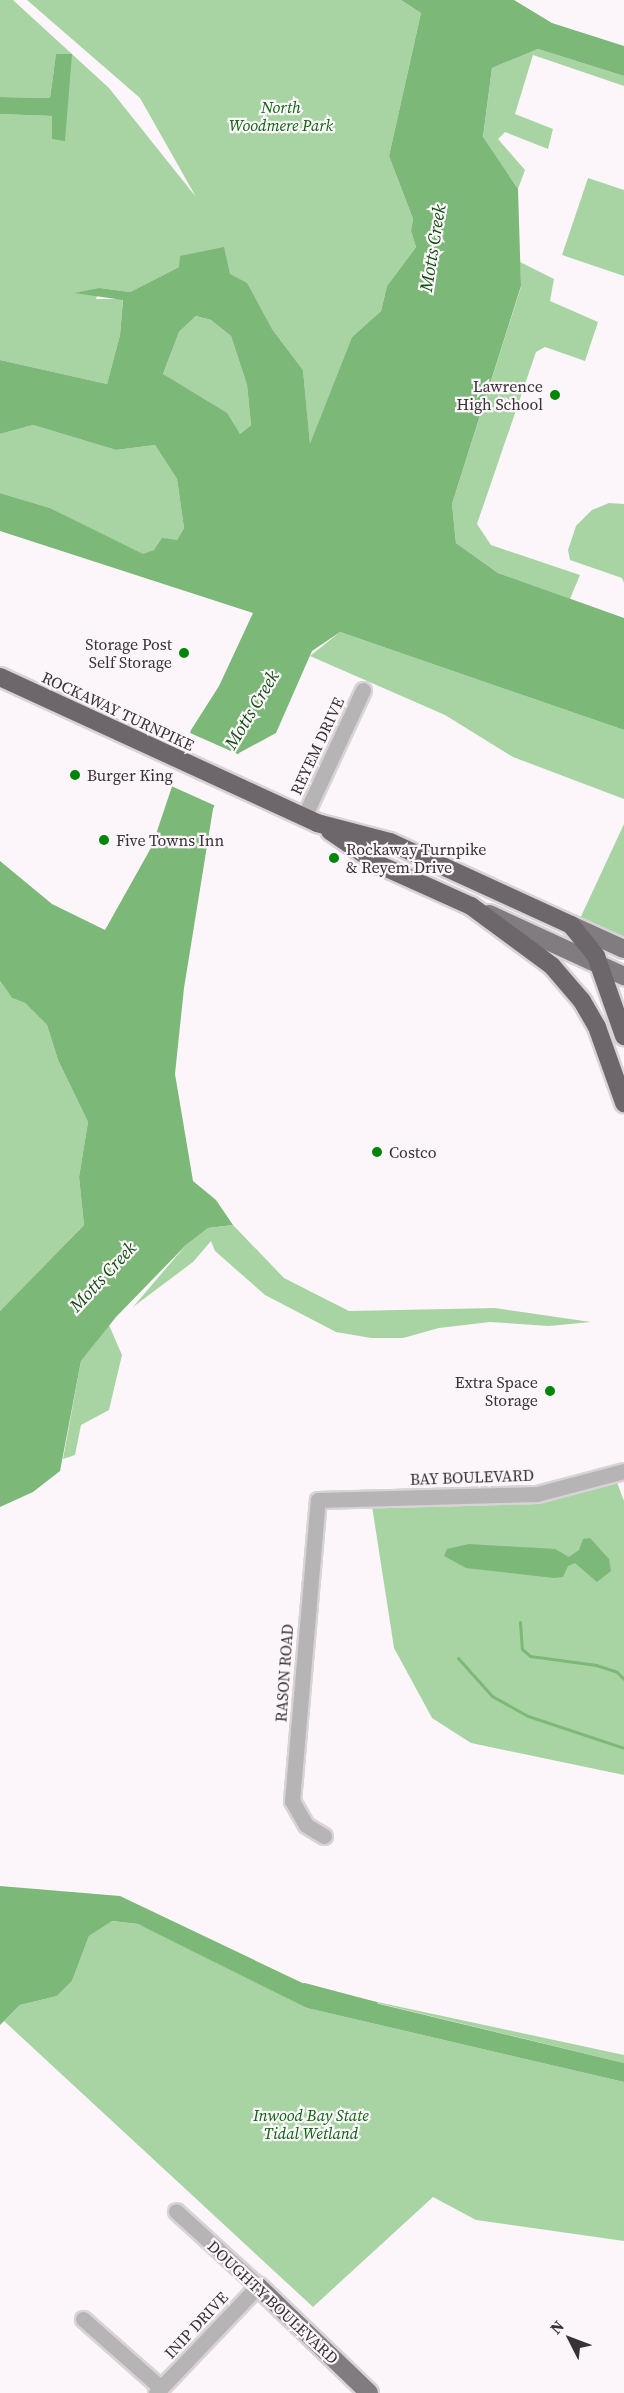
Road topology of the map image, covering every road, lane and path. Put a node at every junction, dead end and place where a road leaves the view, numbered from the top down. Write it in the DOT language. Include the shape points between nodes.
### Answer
graph roads {
  1 [pos="0,677"];
  2 [pos="363,690"];
  3 [pos="311,820"];
  4 [pos="471,906"];
  5 [pos="571,925"];
  6 [pos="624,949"];
  7 [pos="600,965"];
  8 [pos="624,976"];
  9 [pos="624,1036"];
  10 [pos="624,1103"];
  11 [pos="624,1471"];
  12 [pos="318,1500"];
  13 [pos="324,1836"];
  14 [pos="176,2211"];
  15 [pos="258,2286"];
  16 [pos="83,2319"];
  17 [pos="158,2391"];
  18 [pos="369,2393"];
  1 -- 3 [label="highway, ROCKAWAY TURNPIKE"];
  2 -- 3 [label="street, REYEM DRIVE"];
  3 -- 4 [label="highway, ROCKAWAY TURNPIKE" via="381,865"];
  3 -- 5 [label="highway, ROCKAWAY TURNPIKE" via="390,842"];
  4 -- 7 [label="main road, ROCKAWAY TURNPIKE"];
  4 -- 10 [label="highway" via="534,950 573,990 597,1027"];
  5 -- 6 [label="main road, ROCKAWAY TURNPIKE"];
  5 -- 7 [label="highway" via="588,942"];
  7 -- 8 [label="main road, ROCKAWAY TURNPIKE"];
  7 -- 9 [label="highway"];
  11 -- 12 [label="street, BAY BOULEVARD" via="537,1494"];
  12 -- 13 [label="street, RASON ROAD" via="292,1802 306,1825"];
  14 -- 15 [label="street, DOUGHTY BOULEVARD"];
  15 -- 17 [label="street, INIP DRIVE"];
  15 -- 18 [label="main road, DOUGHTY BOULEVARD"];
  16 -- 17 [label="street, INIP DRIVE"];
}
